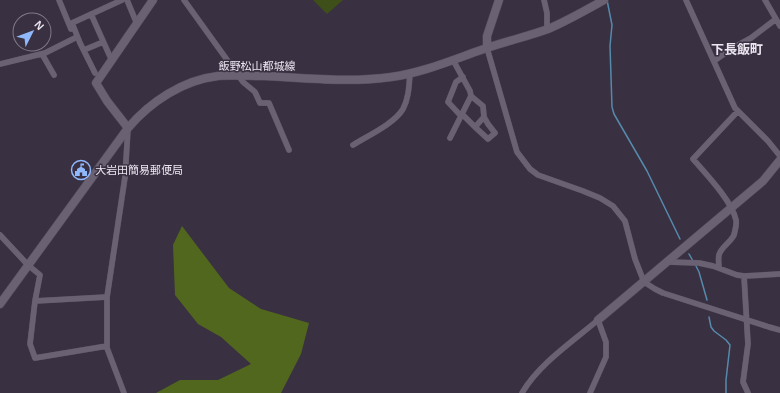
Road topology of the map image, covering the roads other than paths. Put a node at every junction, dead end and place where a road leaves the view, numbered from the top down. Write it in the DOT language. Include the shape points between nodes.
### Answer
graph roads {
  1 [pos="59,0"];
  2 [pos="122,0"];
  3 [pos="127,0"];
  4 [pos="152,0"];
  5 [pos="184,0"];
  6 [pos="499,0"];
  7 [pos="544,0"];
  8 [pos="604,0"];
  9 [pos="686,0"];
  10 [pos="765,0"];
  11 [pos="91,14"];
  12 [pos="776,19"];
  13 [pos="137,24"];
  14 [pos="780,26"];
  15 [pos="547,29"];
  16 [pos="74,38"];
  17 [pos="103,42"];
  18 [pos="487,48"];
  19 [pos="84,50"];
  20 [pos="42,54"];
  21 [pos="452,60"];
  22 [pos="112,61"];
  23 [pos="714,61"];
  24 [pos="0,64"];
  25 [pos="95,73"];
  26 [pos="410,73"];
  27 [pos="54,75"];
  28 [pos="238,75"];
  29 [pos="463,78"];
  30 [pos="96,83"];
  31 [pos="471,96"];
  32 [pos="738,111"];
  33 [pos="462,115"];
  34 [pos="484,117"];
  35 [pos="475,127"];
  36 [pos="128,128"];
  37 [pos="450,138"];
  38 [pos="353,145"];
  39 [pos="289,150"];
  40 [pos="780,156"];
  41 [pos="780,160"];
  42 [pos="731,208"];
  43 [pos="0,235"];
  44 [pos="668,262"];
  45 [pos="28,265"];
  46 [pos="719,268"];
  47 [pos="780,274"];
  48 [pos="744,276"];
  49 [pos="644,282"];
  50 [pos="107,297"];
  51 [pos="35,301"];
  52 [pos="0,304"];
  53 [pos="598,320"];
  54 [pos="747,320"];
  55 [pos="780,330"];
  56 [pos="107,346"];
  57 [pos="124,393"];
  58 [pos="522,393"];
  59 [pos="590,393"];
  60 [pos="748,393"];
  1 -- 16 [label="street"];
  2 -- 11 [label="street"];
  3 -- 13 [label="street"];
  4 -- 13 [label="main road"];
  5 -- 28 [label="street"];
  6 -- 18 [label="main road" via="487,36"];
  7 -- 15 [label="street"];
  8 -- 15 [label="main road, 飯野松山都城線"];
  9 -- 23 [label="street"];
  10 -- 12 [label="street"];
  11 -- 17 [label="street"];
  11 -- 19 [label="street" via="72,23"];
  12 -- 14 [label="street"];
  12 -- 23 [label="street"];
  13 -- 22 [label="main road"];
  15 -- 18 [label="main road, 飯野松山都城線"];
  16 -- 20 [label="street"];
  16 -- 30 [label="street"];
  17 -- 19 [label="street"];
  17 -- 22 [label="street"];
  18 -- 21 [label="main road, 飯野松山都城線"];
  18 -- 49 [label="street" via="518,152 524,163 538,175 600,198 613,206 625,221"];
  19 -- 25 [label="street"];
  20 -- 24 [label="street"];
  20 -- 27 [label="street"];
  21 -- 26 [label="main road, 飯野松山都城線"];
  21 -- 29 [label="street"];
  22 -- 30 [label="main road"];
  23 -- 32 [label="street"];
  26 -- 28 [label="main road, 飯野松山都城線" via="356,80"];
  26 -- 38 [label="street" via="403,109 390,122"];
  28 -- 36 [label="main road, 飯野松山都城線" via="206,78 179,88 163,97"];
  28 -- 39 [label="street" via="255,92 260,103 269,103"];
  29 -- 31 [label="street"];
  29 -- 33 [label="street" via="456,82 448,102"];
  30 -- 36 [label="main road"];
  31 -- 33 [label="street"];
  31 -- 34 [label="street" via="482,106"];
  32 -- 40 [label="street"];
  32 -- 42 [label="street" via="693,159"];
  33 -- 35 [label="street"];
  33 -- 37 [label="street"];
  34 -- 35 [label="street"];
  34 -- 35 [label="street" via="495,133 488,139"];
  36 -- 45 [label="main road, 飯野松山都城線"];
  36 -- 50 [label="street" via="124,177"];
  41 -- 42 [label="main road" via="763,181"];
  42 -- 44 [label="main road"];
  42 -- 46 [label="street" via="736,228 732,239 721,251"];
  43 -- 45 [label="street"];
  44 -- 46 [label="street" via="699,263"];
  44 -- 49 [label="main road"];
  45 -- 51 [label="street" via="40,276"];
  45 -- 52 [label="main road, 飯野松山都城線"];
  46 -- 48 [label="street"];
  47 -- 48 [label="street"];
  48 -- 54 [label="street"];
  49 -- 53 [label="main road"];
  49 -- 54 [label="street" via="663,293"];
  50 -- 51 [label="street"];
  50 -- 56 [label="street"];
  51 -- 56 [label="street" via="30,344 35,358"];
  53 -- 58 [label="street" via="540,369"];
  53 -- 59 [label="street" via="606,342 606,356"];
  54 -- 55 [label="street"];
  54 -- 60 [label="street" via="748,344 743,382"];
  56 -- 57 [label="street"];
}
